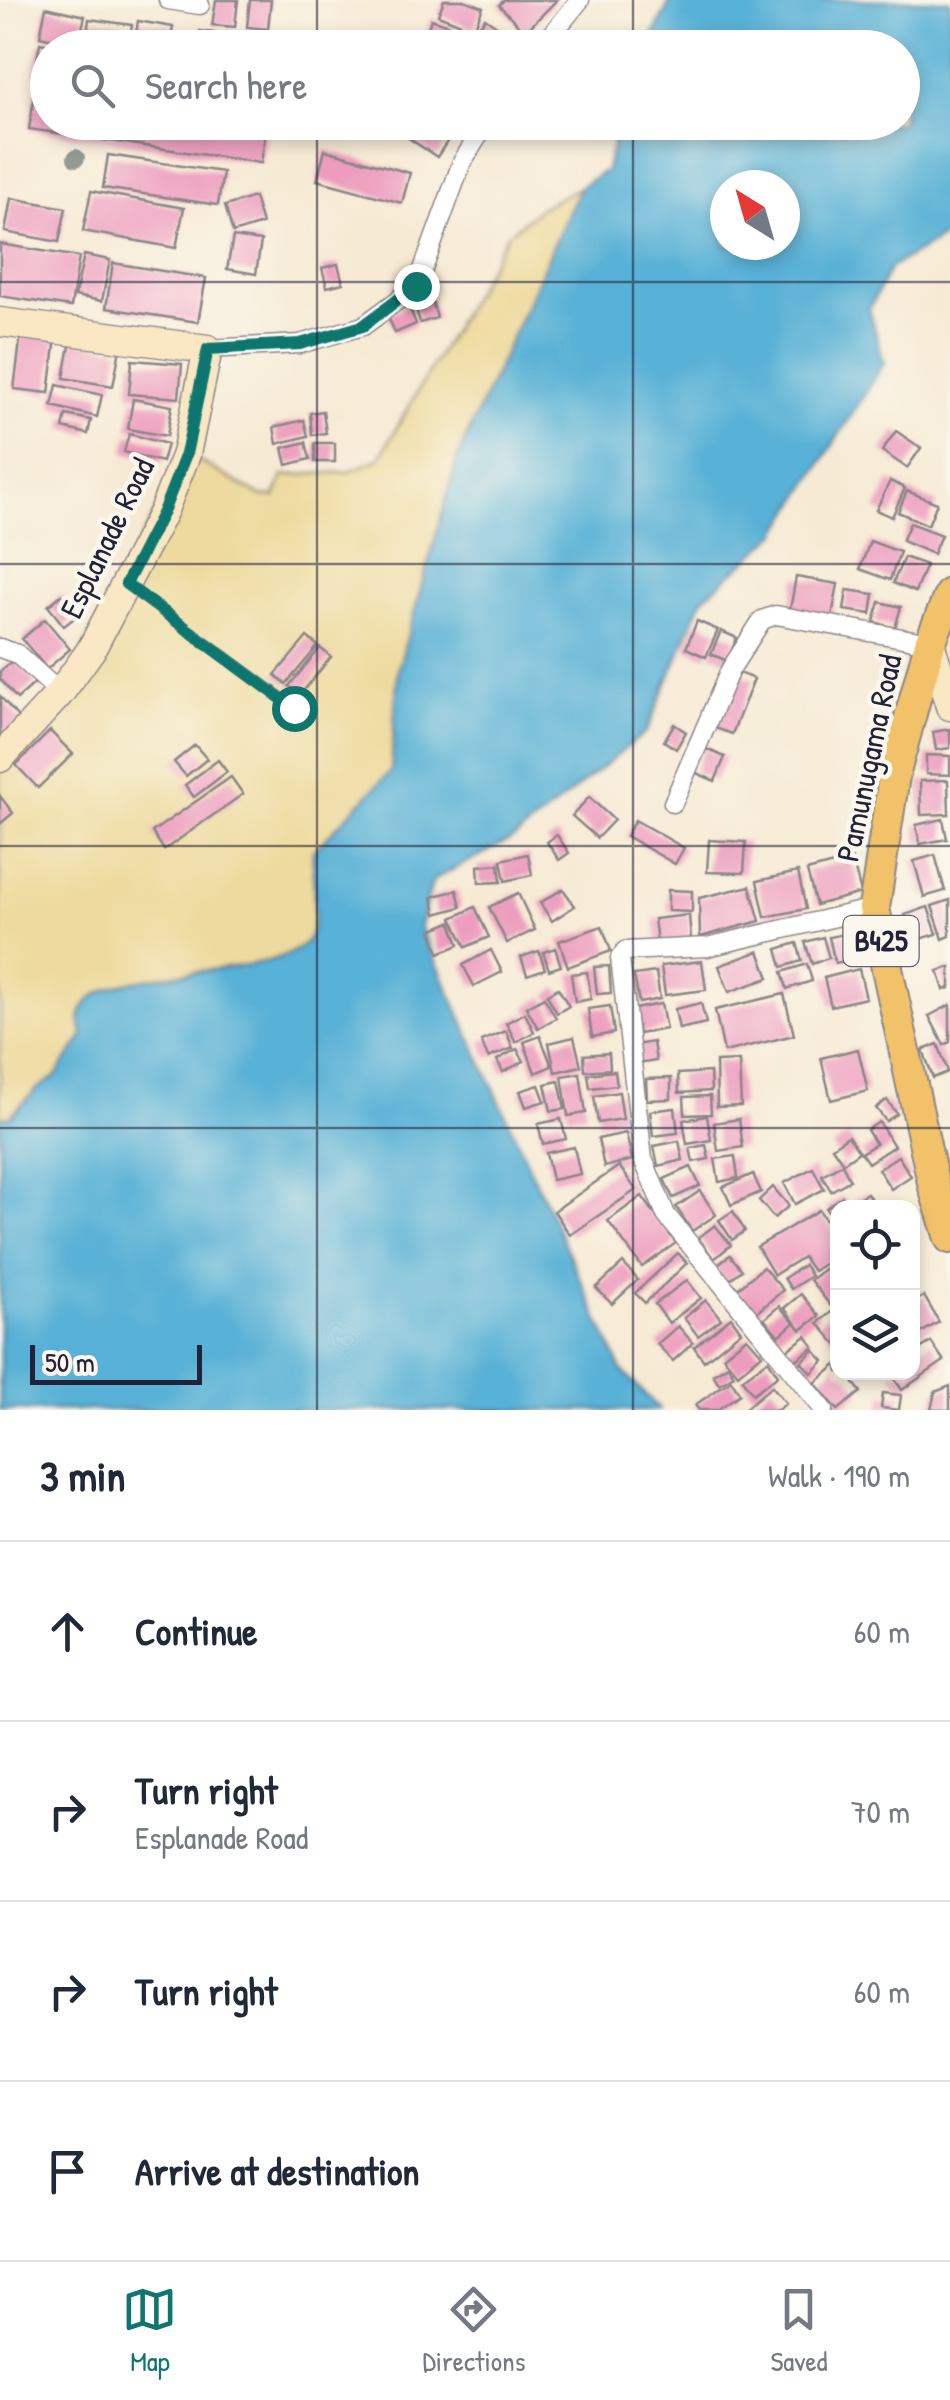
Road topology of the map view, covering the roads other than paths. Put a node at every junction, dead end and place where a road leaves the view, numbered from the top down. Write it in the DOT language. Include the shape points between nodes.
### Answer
graph roads {
  1 [pos="168,0"];
  2 [pos="580,0"];
  3 [pos="200,5"];
  4 [pos="555,30"];
  5 [pos="476,140"];
  6 [pos="0,322"];
  7 [pos="208,349"];
  8 [pos="126,584"];
  9 [pos="950,594"];
  10 [pos="930,643"];
  11 [pos="0,648"];
  12 [pos="60,693"];
  13 [pos="950,706"];
  14 [pos="294,708"];
  15 [pos="0,758"];
  16 [pos="673,802"];
  17 [pos="874,908"];
  18 [pos="950,1238"];
  19 [pos="824,1410"];
  1 -- 3 [label="street"];
  2 -- 4 [label="street"];
  5 -- 7 [label="street" via="416,286 363,326 300,344"];
  6 -- 7 [label="street"];
  7 -- 8 [label="street, Esplanade Road" via="186,454"];
  8 -- 12 [label="street, Esplanade Road"];
  8 -- 14 [label="lane"];
  9 -- 10 [label="main road, B425"];
  10 -- 13 [label="street"];
  10 -- 16 [label="street" via="776,615 762,620 730,670"];
  10 -- 17 [label="main road, Pamunugama Road / B425" via="894,776"];
  11 -- 12 [label="street" via="17,654"];
  12 -- 15 [label="street, Esplanade Road"];
  17 -- 18 [label="main road, Pamunugama Road / B425"];
  17 -- 19 [label="street" via="706,947 625,951 620,958 643,1159 666,1214"];
}
